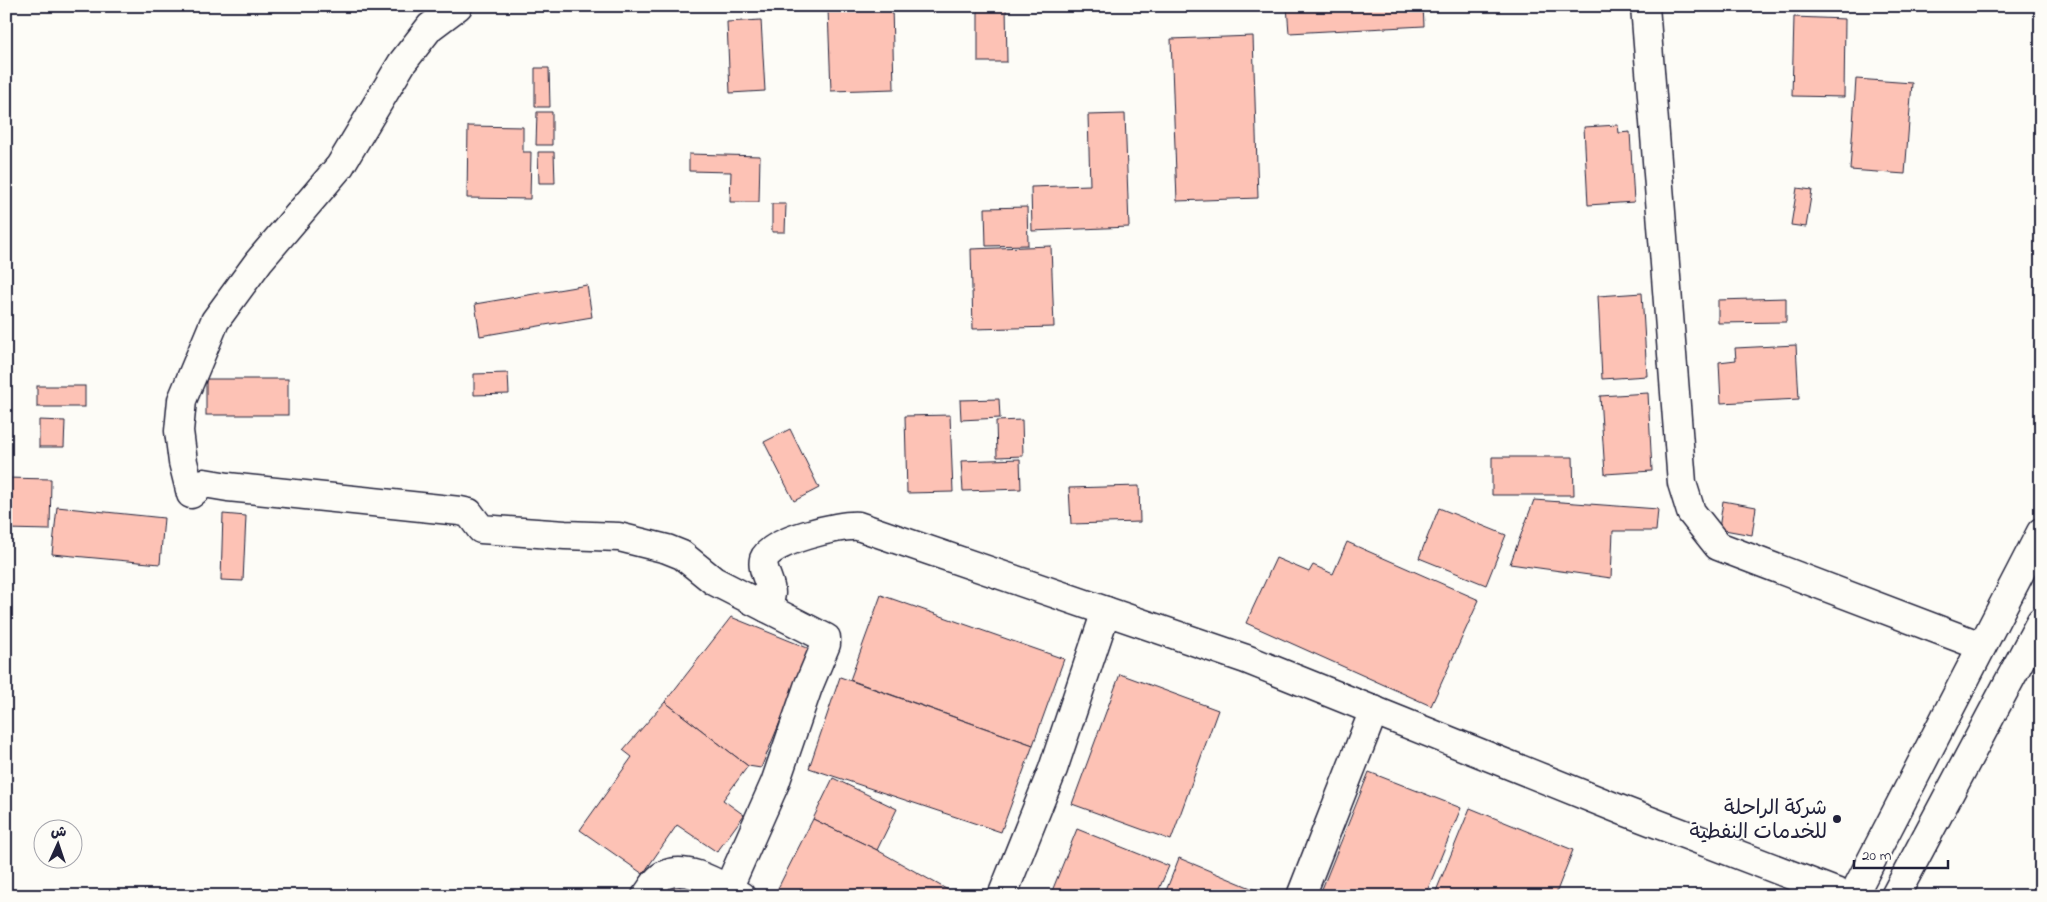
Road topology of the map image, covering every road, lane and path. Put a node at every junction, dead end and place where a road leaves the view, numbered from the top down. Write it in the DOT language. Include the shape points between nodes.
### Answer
graph roads {
  1 [pos="458,6"];
  2 [pos="1645,6"];
  3 [pos="2041,532"];
  4 [pos="767,608"];
  5 [pos="1106,611"];
  6 [pos="2041,621"];
  7 [pos="1981,646"];
  8 [pos="1374,710"];
  9 [pos="734,892"];
  10 [pos="646,896"];
  11 [pos="1002,896"];
  12 [pos="1301,896"];
  13 [pos="1846,896"];
  14 [pos="1853,896"];
  15 [pos="1895,896"];
  1 -- 4 [label="street" via="430,27 402,62 340,166 259,261 215,321 182,400 179,431 182,462 191,494 204,483 460,511 470,513 481,528 619,537 682,555 714,582"];
  2 -- 7 [label="street" via="1682,483 1691,512 1718,546"];
  3 -- 7 [label="street"];
  4 -- 5 [label="street" via="771,594 764,568 767,554 798,538 849,525"];
  4 -- 9 [label="street" via="826,638 826,644"];
  5 -- 8 [label="street" via="1246,659"];
  5 -- 11 [label="street" via="1053,769"];
  6 -- 15 [label="street"];
  7 -- 14 [label="street"];
  8 -- 12 [label="street"];
  8 -- 13 [label="street"];
  9 -- 10 [label="street" via="690,872 679,871 662,875"];
}
